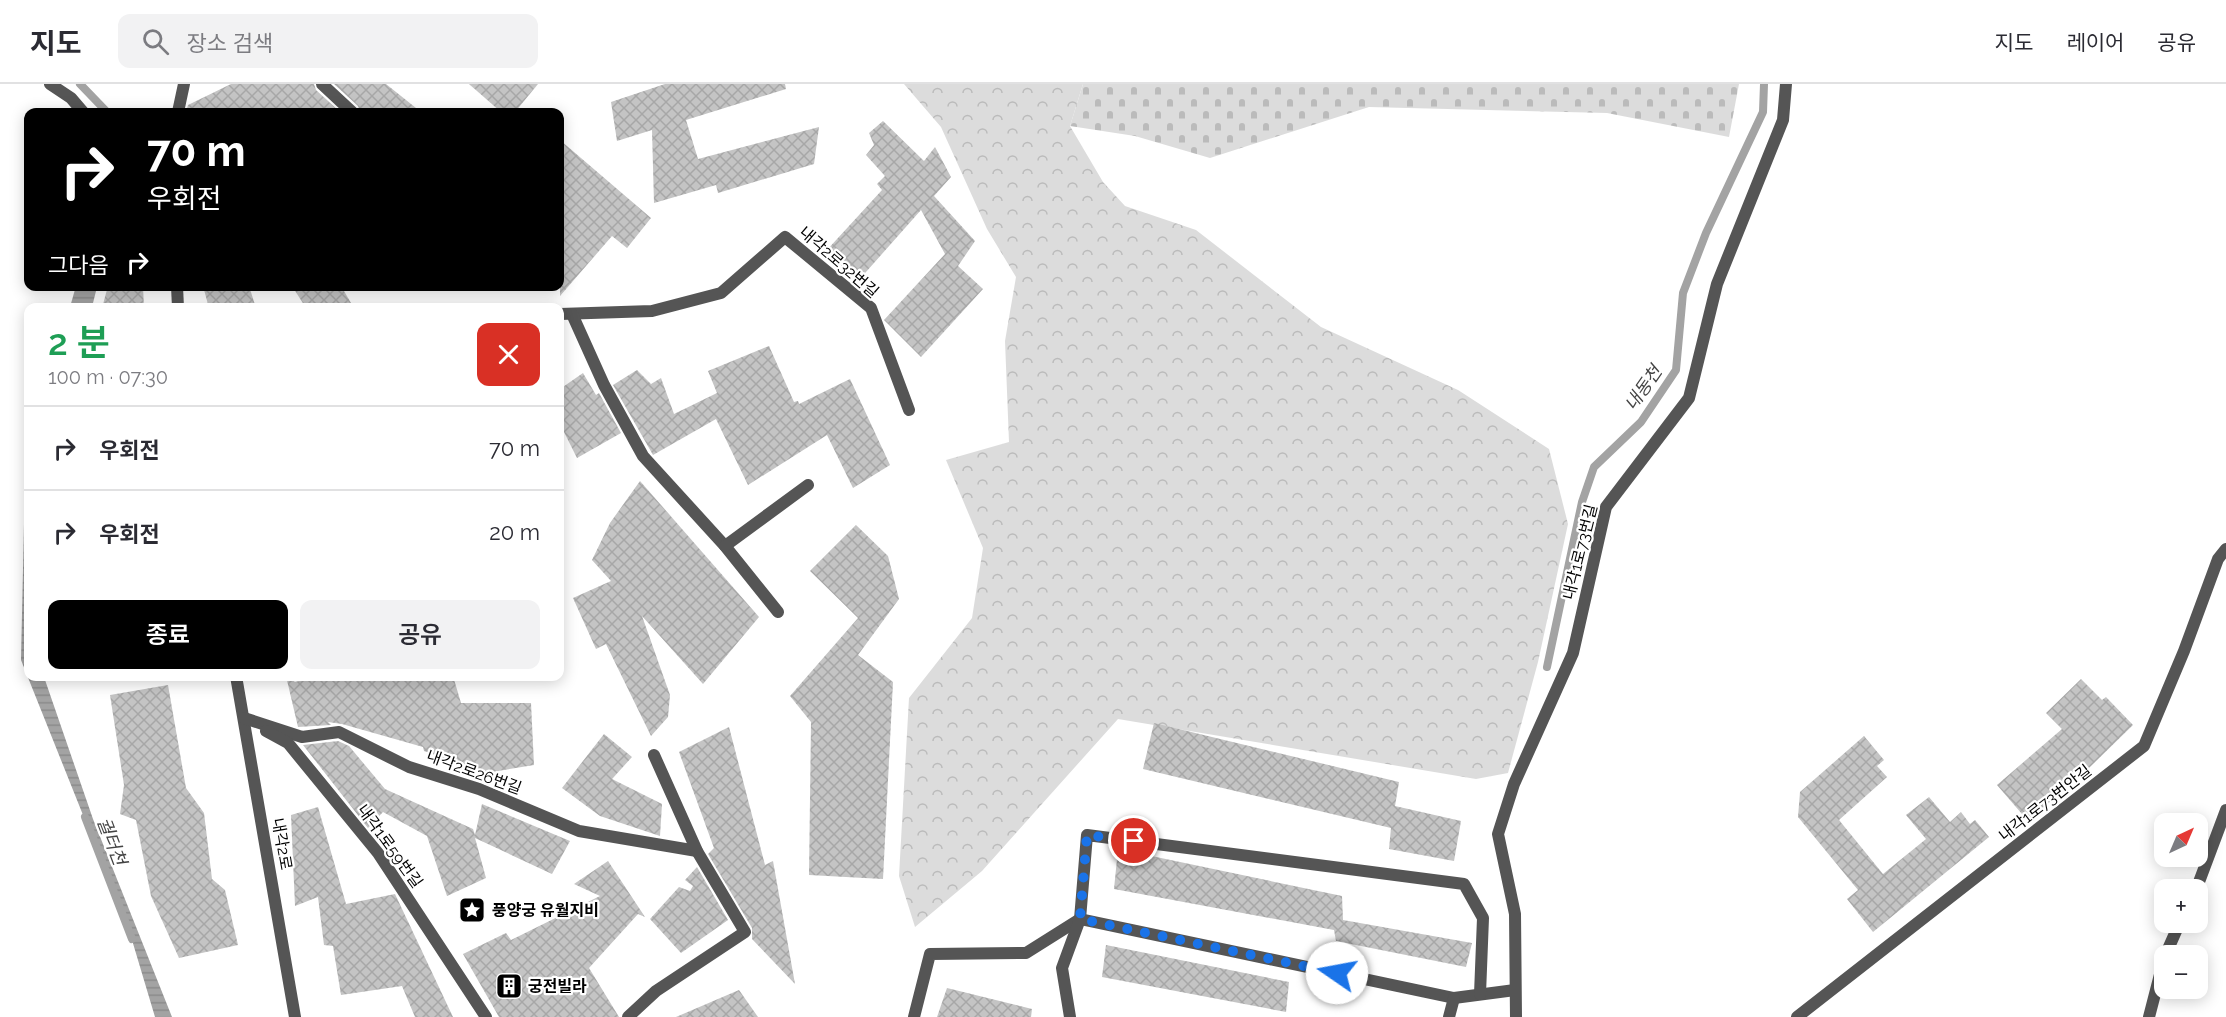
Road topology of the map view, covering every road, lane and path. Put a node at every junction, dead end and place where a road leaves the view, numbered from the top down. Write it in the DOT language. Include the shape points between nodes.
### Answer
graph roads {
  1 [pos="50,84"];
  2 [pos="184,84"];
  3 [pos="322,84"];
  4 [pos="1786,84"];
  5 [pos="80,108"];
  6 [pos="179,108"];
  7 [pos="348,108"];
  8 [pos="566,314"];
  9 [pos="909,410"];
  10 [pos="808,485"];
  11 [pos="725,546"];
  12 [pos="2226,549"];
  13 [pos="778,612"];
  14 [pos="237,681"];
  15 [pos="244,718"];
  16 [pos="654,755"];
  17 [pos="2226,810"];
  18 [pos="697,851"];
  19 [pos="2200,879"];
  20 [pos="1080,919"];
  21 [pos="1515,990"];
  22 [pos="1480,994"];
  23 [pos="1454,998"];
  24 [pos="2154,998"];
  25 [pos="294,1017"];
  26 [pos="486,1017"];
  27 [pos="628,1017"];
  28 [pos="914,1017"];
  29 [pos="1070,1017"];
  30 [pos="1449,1017"];
  31 [pos="1516,1017"];
  32 [pos="1797,1017"];
  33 [pos="2149,1017"];
  1 -- 5 [label="street"];
  2 -- 6 [label="street"];
  3 -- 7 [label="street"];
  4 -- 21 [label="street, 내각1로73번길" via="1783,120 1717,284 1689,398 1606,507 1573,653 1514,784 1498,834 1515,914"];
  8 -- 9 [label="street, 내각2로32번길" via="652,311 721,293 785,237 871,308"];
  8 -- 11 [label="street" via="643,456"];
  10 -- 11 [label="street"];
  11 -- 13 [label="street"];
  12 -- 32 [label="street, 내각1로73번안길" via="2218,559 2144,746"];
  14 -- 15 [label="street, 내각2로"];
  15 -- 18 [label="street, 내각2로26번길" via="303,737 339,732 409,767 479,789 579,831"];
  15 -- 25 [label="street, 내각2로"];
  15 -- 26 [label="street, 내각1로59번길" via="288,743 378,854"];
  16 -- 18 [label="street"];
  17 -- 19 [label="street"];
  18 -- 27 [label="street" via="745,932 656,991"];
  20 -- 22 [label="street" via="1087,835 1464,884 1483,918"];
  20 -- 23 [label="street"];
  20 -- 28 [label="street" via="1026,953 930,954"];
  20 -- 29 [label="street" via="1062,968"];
  21 -- 22 [label="street"];
  21 -- 31 [label="street, 내각1로73번길"];
  22 -- 23 [label="street"];
  23 -- 30 [label="street"];
  24 -- 33 [label="street"];
}
